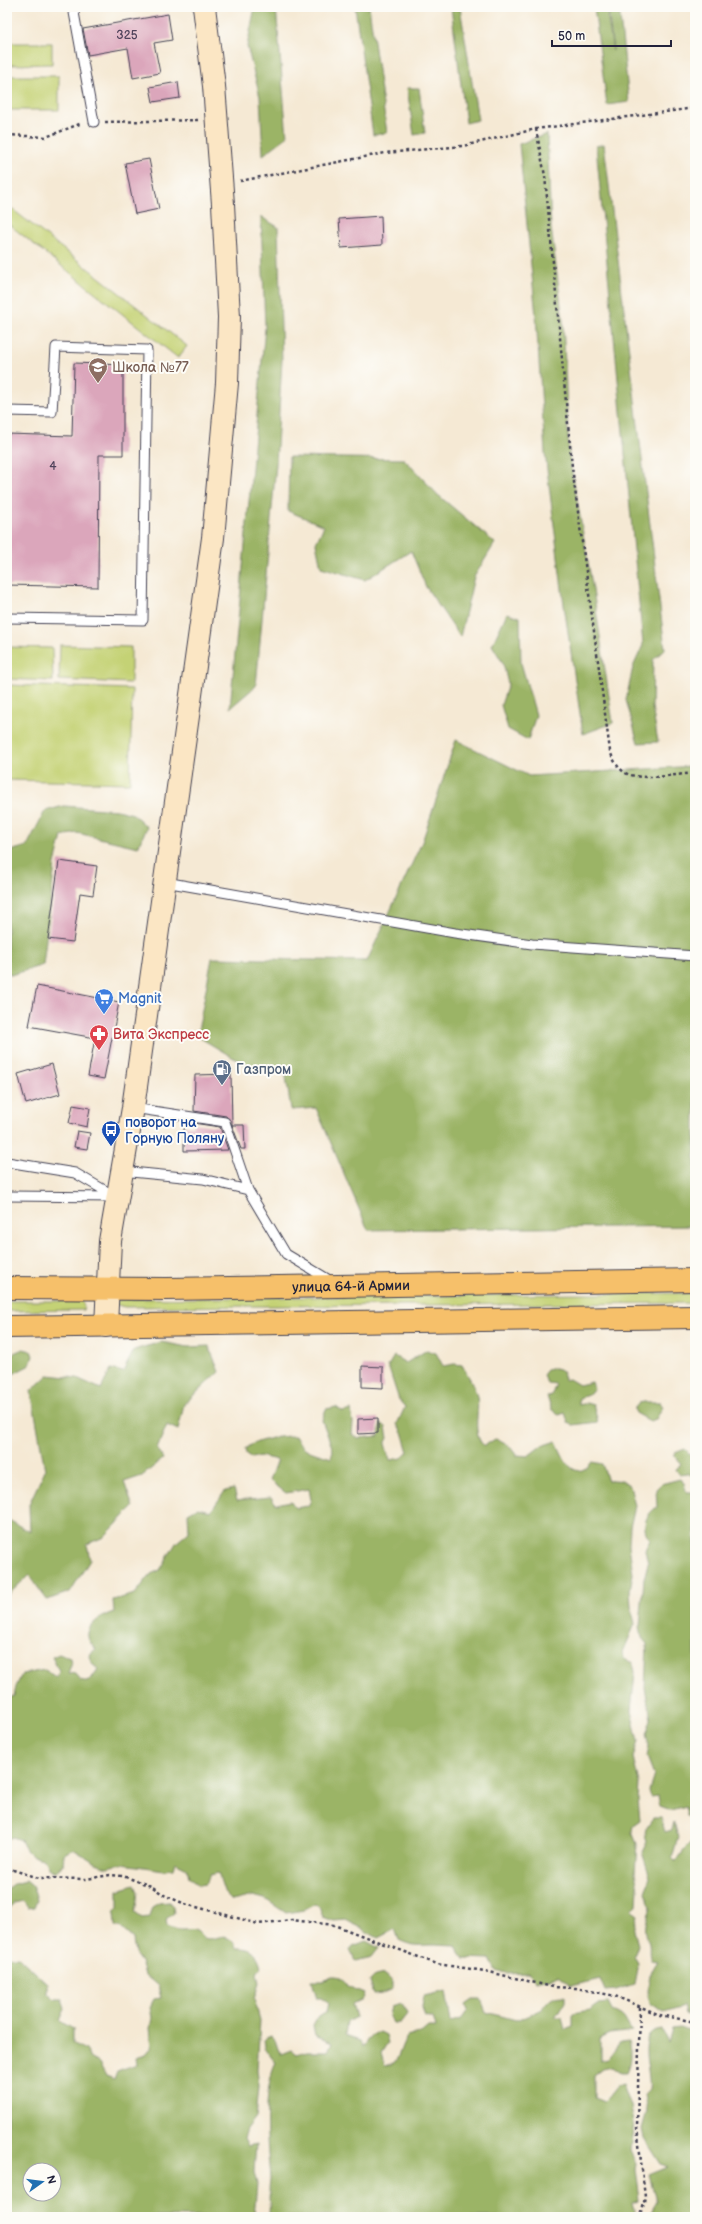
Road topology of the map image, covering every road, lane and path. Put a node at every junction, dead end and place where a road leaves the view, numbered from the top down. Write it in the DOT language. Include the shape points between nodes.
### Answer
graph roads {
  1 [pos="73,7"];
  2 [pos="204,7"];
  3 [pos="695,108"];
  4 [pos="217,120"];
  5 [pos="94,122"];
  6 [pos="536,129"];
  7 [pos="7,135"];
  8 [pos="222,184"];
  9 [pos="7,411"];
  10 [pos="7,618"];
  11 [pos="695,773"];
  12 [pos="165,882"];
  13 [pos="695,956"];
  14 [pos="133,1108"];
  15 [pos="7,1162"];
  16 [pos="121,1172"];
  17 [pos="248,1190"];
  18 [pos="7,1196"];
  19 [pos="116,1197"];
  20 [pos="695,1280"];
  21 [pos="338,1285"];
  22 [pos="7,1288"];
  23 [pos="106,1288"];
  24 [pos="695,1317"];
  25 [pos="106,1326"];
  26 [pos="7,1327"];
  27 [pos="7,1868"];
  28 [pos="640,2007"];
  29 [pos="695,2022"];
  30 [pos="641,2217"];
  1 -- 5 [label="lane"];
  2 -- 4 [label="main road"];
  3 -- 6 [label="path"];
  4 -- 5 [label="path"];
  4 -- 8 [label="main road"];
  5 -- 7 [label="path" via="83,123 46,137"];
  6 -- 8 [label="path" via="463,146 385,153"];
  6 -- 11 [label="path" via="545,176 572,467 610,751 615,762 625,772 641,777"];
  8 -- 12 [label="main road" via="229,317 227,383 212,538"];
  9 -- 10 [label="lane" via="52,412 56,347 147,350 143,620"];
  12 -- 13 [label="lane" via="509,941"];
  12 -- 14 [label="main road"];
  14 -- 16 [label="main road"];
  14 -- 17 [label="lane" via="225,1122"];
  15 -- 19 [label="lane" via="75,1172"];
  16 -- 17 [label="lane" via="203,1178"];
  16 -- 19 [label="main road"];
  17 -- 21 [label="lane" via="286,1254"];
  18 -- 19 [label="lane"];
  19 -- 23 [label="main road"];
  20 -- 21 [label="highway, улица 64-й Армии"];
  21 -- 23 [label="highway, улица 64-й Армии"];
  22 -- 23 [label="highway, улица 64-й Армии"];
  23 -- 25 [label="main road"];
  24 -- 25 [label="highway"];
  25 -- 26 [label="highway"];
  27 -- 28 [label="path" via="39,1878 123,1876 151,1886 164,1896 185,1904 234,1918 258,1924 292,1920 334,1926 438,1964 485,1971 553,1987 576,1988 615,1996"];
  28 -- 29 [label="path" via="660,2015"];
  28 -- 30 [label="path" via="637,2127 644,2196"];
}
